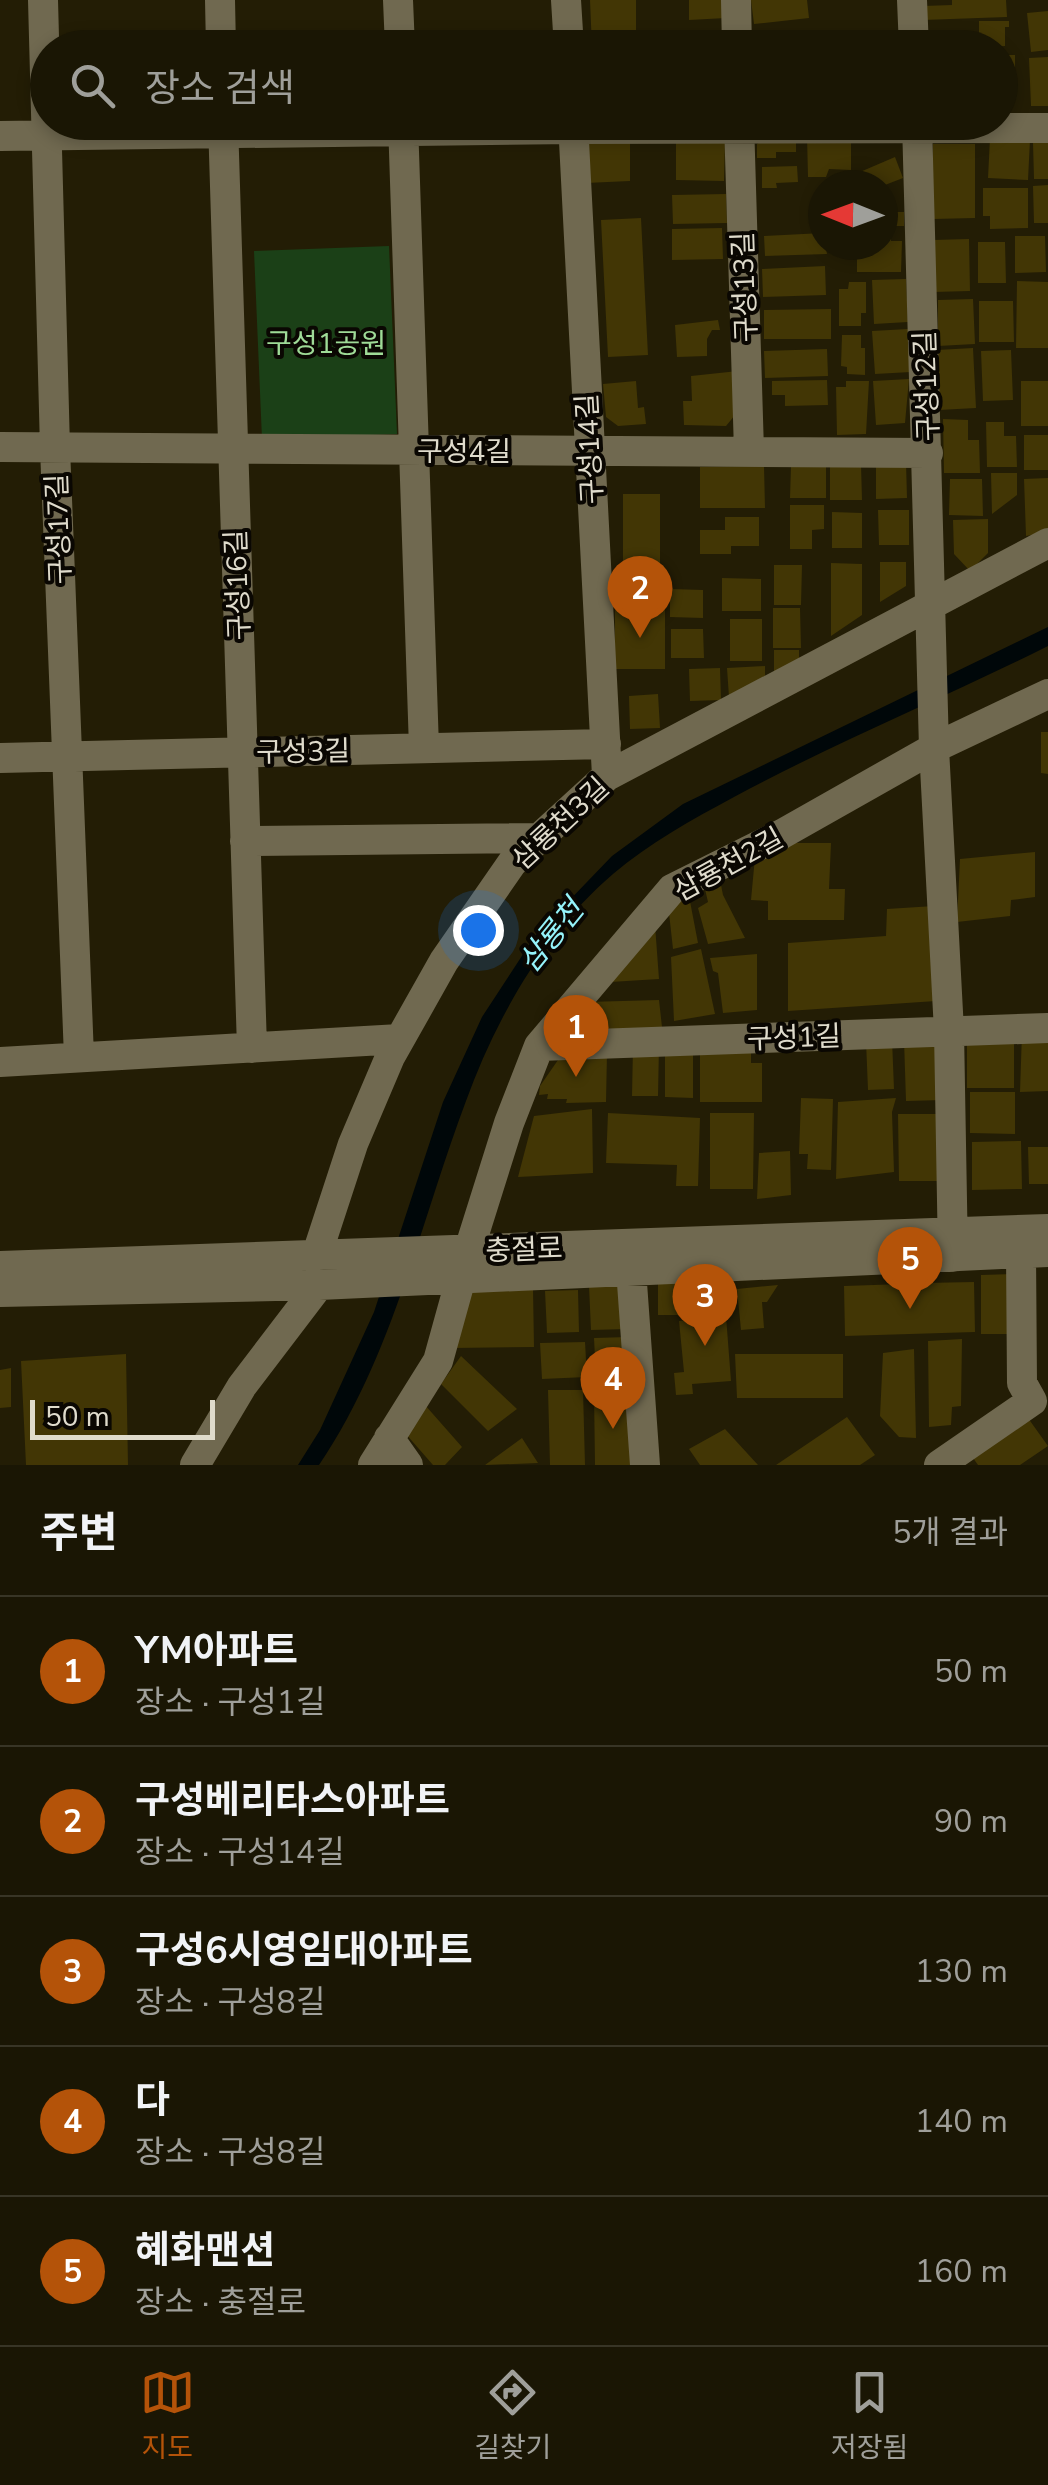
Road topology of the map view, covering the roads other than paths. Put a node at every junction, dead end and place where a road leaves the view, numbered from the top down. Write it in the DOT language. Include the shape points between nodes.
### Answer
graph roads {
  1 [pos="43,0"];
  2 [pos="220,0"];
  3 [pos="398,0"];
  4 [pos="566,0"];
  5 [pos="736,0"];
  6 [pos="912,0"];
  7 [pos="44,30"];
  8 [pos="221,30"];
  9 [pos="399,30"];
  10 [pos="568,30"];
  11 [pos="737,30"];
  12 [pos="913,30"];
  13 [pos="1018,127"];
  14 [pos="1048,128"];
  15 [pos="0,136"];
  16 [pos="30,136"];
  17 [pos="46,140"];
  18 [pos="223,140"];
  19 [pos="403,140"];
  20 [pos="574,140"];
  21 [pos="739,140"];
  22 [pos="918,140"];
  23 [pos="0,447"];
  24 [pos="55,448"];
  25 [pos="233,450"];
  26 [pos="588,451"];
  27 [pos="749,451"];
  28 [pos="412,452"];
  29 [pos="928,453"];
  30 [pos="1048,544"];
  31 [pos="932,605"];
  32 [pos="1048,694"];
  33 [pos="606,744"];
  34 [pos="935,745"];
  35 [pos="424,748"];
  36 [pos="242,752"];
  37 [pos="67,756"];
  38 [pos="0,758"];
  39 [pos="607,776"];
  40 [pos="540,838"];
  41 [pos="245,841"];
  42 [pos="1048,1028"];
  43 [pos="949,1031"];
  44 [pos="400,1039"];
  45 [pos="540,1046"];
  46 [pos="252,1048"];
  47 [pos="79,1058"];
  48 [pos="0,1062"];
  49 [pos="1048,1229"];
  50 [pos="954,1245"];
  51 [pos="1034,1252"];
  52 [pos="453,1265"];
  53 [pos="0,1266"];
  54 [pos="323,1266"];
  55 [pos="631,1270"];
  56 [pos="76,1288"];
  57 [pos="0,1292"];
  58 [pos="0,1318"];
  59 [pos="1040,1411"];
  60 [pos="389,1438"];
  61 [pos="194,1465"];
  62 [pos="372,1465"];
  63 [pos="408,1465"];
  64 [pos="645,1465"];
  65 [pos="940,1465"];
  1 -- 7 [label="street, 구성17길"];
  2 -- 8 [label="street"];
  3 -- 9 [label="street"];
  4 -- 10 [label="street"];
  5 -- 11 [label="street"];
  6 -- 12 [label="street"];
  13 -- 14 [label="street"];
  15 -- 16 [label="street"];
  17 -- 24 [label="street, 구성17길"];
  18 -- 25 [label="street, 구성16길"];
  19 -- 28 [label="street"];
  20 -- 26 [label="street, 구성14길"];
  21 -- 27 [label="street, 구성13길"];
  22 -- 29 [label="street, 구성12길"];
  23 -- 24 [label="street, 구성4길"];
  24 -- 25 [label="street, 구성4길"];
  24 -- 37 [label="street, 구성17길"];
  25 -- 28 [label="street, 구성4길"];
  25 -- 36 [label="street, 구성16길"];
  26 -- 27 [label="street, 구성4길"];
  26 -- 28 [label="street, 구성4길"];
  26 -- 33 [label="street, 구성14길"];
  27 -- 29 [label="street, 구성4길"];
  28 -- 35 [label="street"];
  29 -- 31 [label="street, 구성12길"];
  30 -- 31 [label="street, 삼룡천3길"];
  31 -- 34 [label="street, 구성12길"];
  31 -- 39 [label="street, 삼룡천3길"];
  32 -- 34 [label="street, 삼룡천2길"];
  33 -- 35 [label="street, 구성3길"];
  33 -- 39 [label="street, 구성14길"];
  34 -- 43 [label="street"];
  34 -- 45 [label="street, 삼룡천2길" via="672,889"];
  35 -- 36 [label="street, 구성3길"];
  36 -- 37 [label="street, 구성3길"];
  36 -- 41 [label="street, 구성16길"];
  37 -- 38 [label="street, 구성3길"];
  37 -- 47 [label="street, 구성17길"];
  39 -- 40 [label="street, 삼룡천3길"];
  40 -- 41 [label="street"];
  40 -- 44 [label="street, 삼룡천3길" via="512,863"];
  41 -- 46 [label="street, 구성16길"];
  42 -- 43 [label="street, 구성1길"];
  43 -- 45 [label="street, 구성1길"];
  43 -- 50 [label="street"];
  44 -- 46 [label="street"];
  44 -- 54 [label="street, 삼룡천3길" via="353,1144"];
  45 -- 52 [label="street, 삼룡천2길"];
  46 -- 47 [label="street"];
  47 -- 48 [label="street"];
  49 -- 50 [label="street, 충절로"];
  50 -- 51 [label="street, 충절로"];
  50 -- 52 [label="street, 충절로"];
  50 -- 55 [label="street, 충절로"];
  51 -- 59 [label="street" via="1022,1383"];
  52 -- 54 [label="street"];
  52 -- 55 [label="street, 충절로"];
  52 -- 60 [label="street, 삼룡천2길" via="438,1361"];
  53 -- 54 [label="street"];
  54 -- 56 [label="street"];
  54 -- 61 [label="street, 삼룡천3길"];
  55 -- 64 [label="street"];
  56 -- 57 [label="street"];
  56 -- 58 [label="street"];
  59 -- 65 [label="street"];
  60 -- 62 [label="street, 삼룡천2길"];
  60 -- 63 [label="street"];
}
